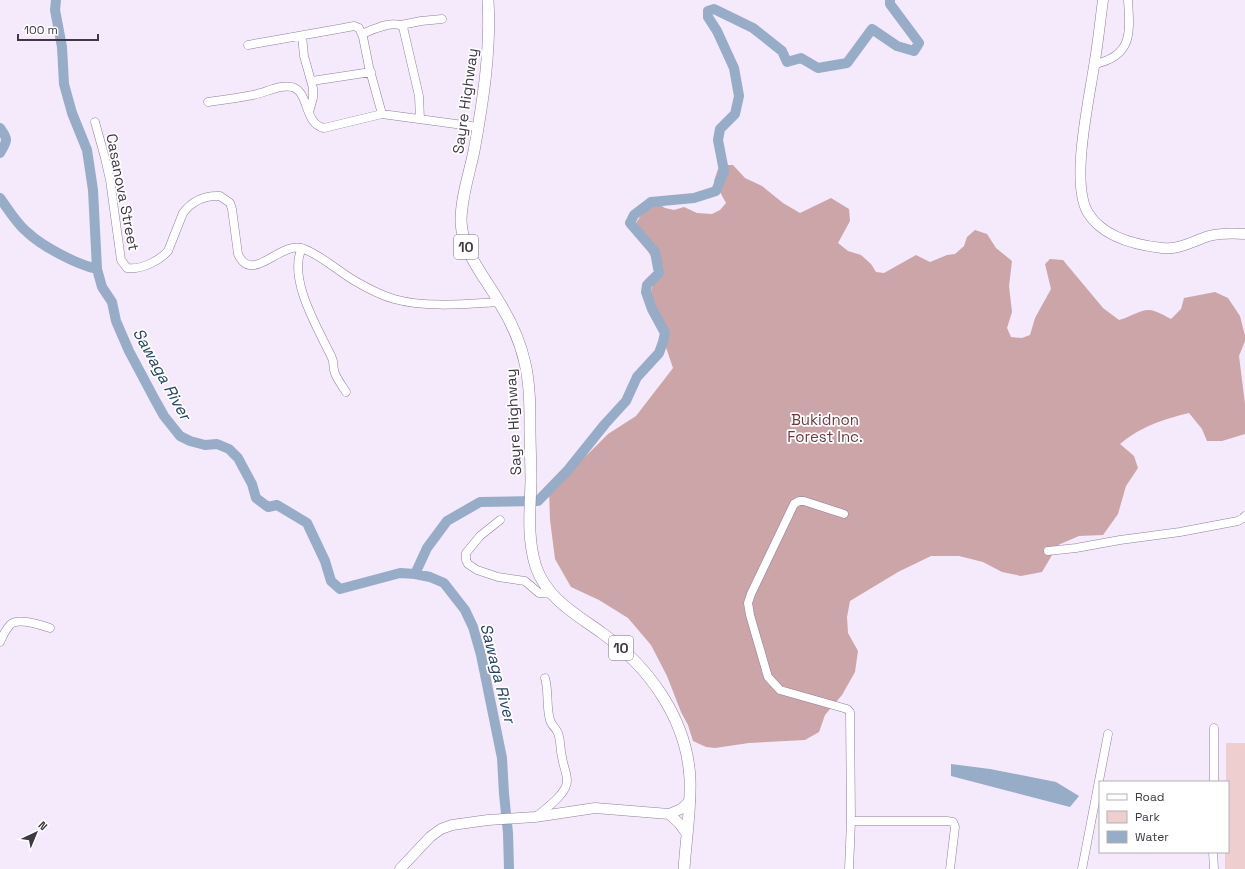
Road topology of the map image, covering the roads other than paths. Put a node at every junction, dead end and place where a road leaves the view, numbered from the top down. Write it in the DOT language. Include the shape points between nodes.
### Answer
graph roads {
  1 [pos="488,0"];
  2 [pos="1103,0"];
  3 [pos="1128,0"];
  4 [pos="442,19"];
  5 [pos="401,25"];
  6 [pos="362,34"];
  7 [pos="302,36"];
  8 [pos="248,45"];
  9 [pos="1095,64"];
  10 [pos="371,72"];
  11 [pos="312,82"];
  12 [pos="208,102"];
  13 [pos="309,112"];
  14 [pos="382,114"];
  15 [pos="420,119"];
  16 [pos="95,122"];
  17 [pos="478,127"];
  18 [pos="1245,234"];
  19 [pos="302,248"];
  20 [pos="499,302"];
  21 [pos="346,392"];
  22 [pos="844,514"];
  23 [pos="1245,516"];
  24 [pos="500,520"];
  25 [pos="1048,551"];
  26 [pos="552,594"];
  27 [pos="50,628"];
  28 [pos="0,642"];
  29 [pos="545,678"];
  30 [pos="1214,728"];
  31 [pos="1108,734"];
  32 [pos="1214,781"];
  33 [pos="690,801"];
  34 [pos="669,814"];
  35 [pos="531,818"];
  36 [pos="851,820"];
  37 [pos="687,834"];
  38 [pos="1213,853"];
  39 [pos="400,869"];
  40 [pos="684,869"];
  41 [pos="849,869"];
  42 [pos="950,869"];
  43 [pos="1082,869"];
  44 [pos="1214,869"];
  1 -- 17 [label="highway, Sayre Highway / 10" via="487,58"];
  2 -- 9 [label="main road"];
  3 -- 9 [label="street" via="1130,32 1126,44 1119,54"];
  4 -- 5 [label="street"];
  5 -- 6 [label="street" via="382,26"];
  5 -- 15 [label="street" via="405,31 419,96"];
  6 -- 7 [label="street" via="359,28 354,26"];
  6 -- 10 [label="street"];
  7 -- 8 [label="street"];
  7 -- 11 [label="street" via="304,56"];
  9 -- 18 [label="main road" via="1080,173 1087,212 1099,227 1132,242 1164,249 1176,248 1216,235"];
  10 -- 11 [label="street"];
  10 -- 14 [label="street"];
  11 -- 13 [label="street" via="313,98"];
  12 -- 13 [label="street" via="292,87 298,90"];
  13 -- 14 [label="street" via="314,124 324,128"];
  14 -- 15 [label="street"];
  15 -- 17 [label="street"];
  16 -- 19 [label="street, Casanova Street" via="110,180 122,260 127,268 144,266 164,256 187,208 196,201 214,196 220,196 230,203 238,254 245,263 257,266 280,252"];
  17 -- 20 [label="highway, Sayre Highway / 10" via="462,210 462,232 469,252"];
  19 -- 20 [label="street" via="355,282 394,299 431,303"];
  19 -- 21 [label="street" via="298,259 300,281 320,335 332,358 335,374"];
  20 -- 26 [label="highway, Sayre Highway / 10" via="518,338 525,363 530,392 530,538 540,575"];
  22 -- 36 [label="street" via="804,501 794,504 748,603 768,677 773,684 780,690 848,710 850,714"];
  23 -- 25 [label="street" via="1238,521 1180,532"];
  24 -- 26 [label="street" via="480,536 466,553 468,564 498,577 525,581 539,593"];
  26 -- 33 [label="highway, Sayre Highway / 10" via="569,610 625,651 660,691 673,714 685,745 690,776"];
  27 -- 28 [label="street" via="28,622 15,622 9,626"];
  29 -- 35 [label="street" via="550,723 559,734 567,784 560,796"];
  30 -- 32 [label="street"];
  31 -- 43 [label="street"];
  33 -- 34 [label="main road" via="681,809"];
  33 -- 37 [label="highway, 10"];
  34 -- 35 [label="main road" via="595,808"];
  34 -- 37 [label="main road"];
  35 -- 39 [label="main road" via="488,820 441,829"];
  36 -- 41 [label="street"];
  36 -- 42 [label="street" via="953,822 955,827"];
  37 -- 40 [label="highway, 10"];
  38 -- 44 [label="street"];
}
